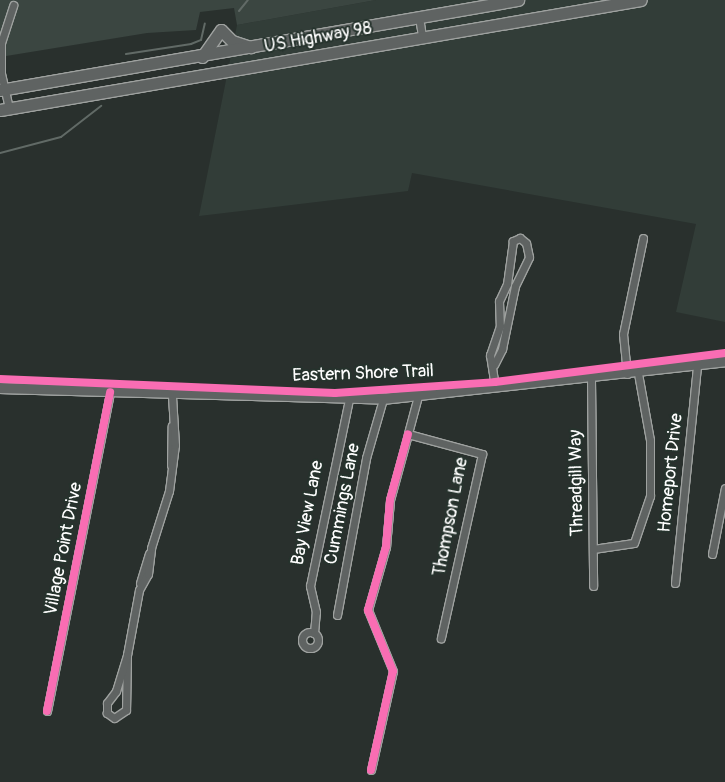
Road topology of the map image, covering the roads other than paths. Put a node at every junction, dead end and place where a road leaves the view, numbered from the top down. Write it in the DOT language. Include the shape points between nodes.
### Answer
graph roads {
  1 [pos="518,0"];
  2 [pos="641,0"];
  3 [pos="13,2"];
  4 [pos="419,17"];
  5 [pos="422,38"];
  6 [pos="252,48"];
  7 [pos="202,57"];
  8 [pos="3,89"];
  9 [pos="4,109"];
  10 [pos="643,238"];
  11 [pos="511,285"];
  12 [pos="501,326"];
  13 [pos="725,361"];
  14 [pos="697,366"];
  15 [pos="633,374"];
  16 [pos="591,379"];
  17 [pos="495,387"];
  18 [pos="0,388"];
  19 [pos="110,392"];
  20 [pos="172,396"];
  21 [pos="418,396"];
  22 [pos="383,399"];
  23 [pos="349,400"];
  24 [pos="408,434"];
  25 [pos="725,488"];
  26 [pos="593,549"];
  27 [pos="712,554"];
  28 [pos="675,583"];
  29 [pos="593,586"];
  30 [pos="337,615"];
  31 [pos="314,633"];
  32 [pos="441,638"];
  33 [pos="127,655"];
  34 [pos="47,711"];
  35 [pos="371,770"];
  1 -- 4 [label="main road, US Highway 98"];
  2 -- 5 [label="main road, US Highway 98"];
  3 -- 8 [label="street" via="1,43"];
  4 -- 5 [label="street"];
  4 -- 6 [label="main road, US Highway 98"];
  5 -- 9 [label="main road, US Highway 98"];
  6 -- 7 [label="main road, US Highway 98"];
  6 -- 7 [label="main road" via="232,41 221,30"];
  7 -- 8 [label="main road, US Highway 98"];
  8 -- 9 [label="street"];
  10 -- 15 [label="street" via="623,334"];
  11 -- 11 [label="street" via="530,257 526,243 520,238 513,241"];
  11 -- 12 [label="street"];
  11 -- 12 [label="street" via="499,301"];
  12 -- 17 [label="street" via="490,354"];
  13 -- 14 [label="main road"];
  14 -- 15 [label="main road"];
  14 -- 28 [label="street, Homeport Drive"];
  15 -- 16 [label="main road"];
  15 -- 26 [label="street" via="650,440 650,496 634,543"];
  16 -- 17 [label="main road"];
  16 -- 26 [label="street, Threadgill Way"];
  17 -- 21 [label="main road"];
  18 -- 19 [label="main road"];
  19 -- 20 [label="main road"];
  19 -- 34 [label="street, Village Point Drive"];
  20 -- 23 [label="main road"];
  20 -- 33 [label="street" via="170,491 151,548 150,567 139,590"];
  21 -- 22 [label="main road"];
  21 -- 24 [label="street"];
  22 -- 23 [label="main road"];
  22 -- 30 [label="street, Cummings Lane" via="366,458"];
  23 -- 31 [label="street, Bay View Lane" via="310,586 316,612"];
  24 -- 32 [label="street, Thompson Lane" via="482,454"];
  24 -- 35 [label="street" via="390,500 386,547 368,610 393,671"];
  25 -- 27 [label="street"];
  26 -- 29 [label="street, Threadgill Way"];
  33 -- 33 [label="street" via="116,691 107,703 106,713 114,718 126,710"];
}
